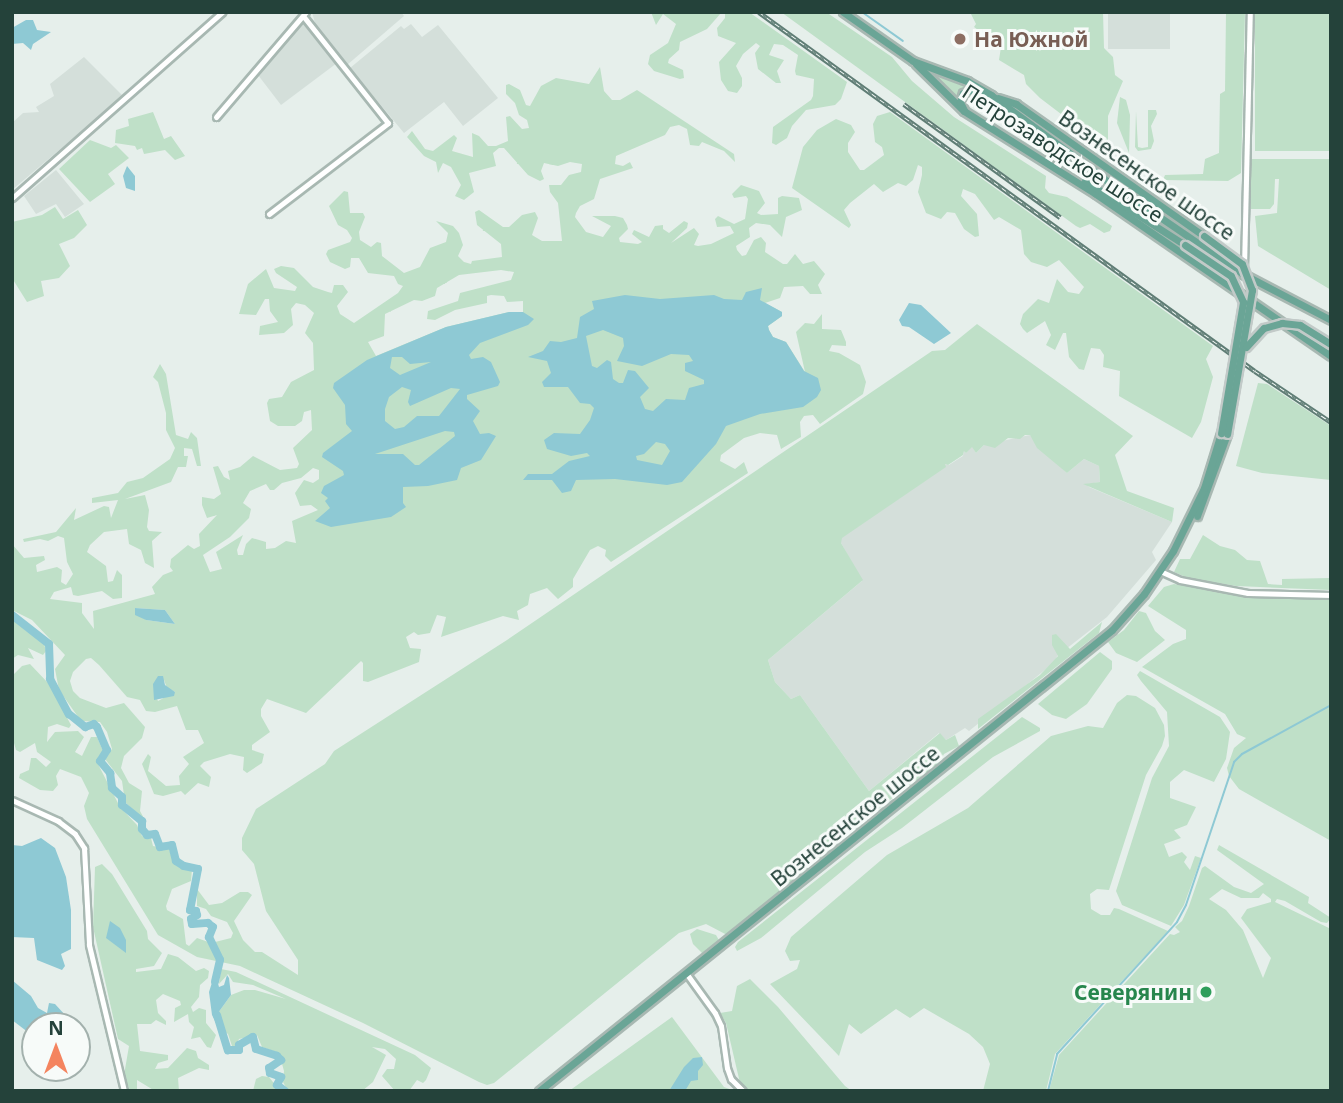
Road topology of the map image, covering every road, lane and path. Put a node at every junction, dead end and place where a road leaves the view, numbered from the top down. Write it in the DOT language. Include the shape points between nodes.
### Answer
graph roads {
  1 [pos="222,12"];
  2 [pos="843,12"];
  3 [pos="1250,12"];
  4 [pos="305,15"];
  5 [pos="913,61"];
  6 [pos="980,89"];
  7 [pos="991,95"];
  8 [pos="964,111"];
  9 [pos="216,117"];
  10 [pos="1044,159"];
  11 [pos="12,198"];
  12 [pos="269,214"];
  13 [pos="1244,250"];
  14 [pos="1223,260"];
  15 [pos="1244,274"];
  16 [pos="1331,320"];
  17 [pos="1331,344"];
  18 [pos="1243,350"];
  19 [pos="1331,356"];
  20 [pos="1224,434"];
  21 [pos="1160,571"];
  22 [pos="1331,595"];
  23 [pos="12,800"];
  24 [pos="686,974"];
  25 [pos="124,1091"];
  26 [pos="539,1091"];
  27 [pos="743,1091"];
  1 -- 11 [label="street"];
  2 -- 5 [label="main road"];
  3 -- 13 [label="street"];
  4 -- 9 [label="street"];
  4 -- 12 [label="street" via="388,123"];
  5 -- 6 [label="main road, Петрозаводское шоссе"];
  5 -- 8 [label="main road, Петрозаводское шоссе"];
  6 -- 7 [label="main road, Петрозаводское шоссе"];
  6 -- 8 [label="main road" via="963,93"];
  7 -- 14 [label="main road, Петрозаводское шоссе"];
  7 -- 18 [label="main road, Вознесенское шоссе, bridge" via="1016,104 1237,260 1250,278 1252,302"];
  8 -- 10 [label="main road, Петрозаводское шоссе"];
  10 -- 19 [label="main road, Петрозаводское шоссе"];
  10 -- 20 [label="main road, Вознесенское шоссе, bridge" via="1115,198 1231,276 1243,302"];
  13 -- 14 [label="street" via="1236,260"];
  13 -- 15 [label="street"];
  14 -- 15 [label="main road, Петрозаводское шоссе"];
  15 -- 16 [label="main road, Петрозаводское шоссе"];
  17 -- 18 [label="main road, bridge" via="1300,325 1282,323 1259,331"];
  18 -- 20 [label="main road, Вознесенское шоссе, bridge"];
  20 -- 21 [label="main road, Вознесенское шоссе" via="1204,488"];
  21 -- 22 [label="street" via="1180,580 1248,593"];
  21 -- 24 [label="main road, Вознесенское шоссе" via="1129,612 1090,650"];
  23 -- 25 [label="street" via="58,821 84,848 89,944"];
  24 -- 26 [label="main road, Вознесенское шоссе"];
  24 -- 27 [label="street" via="715,1013 727,1068"];
}
